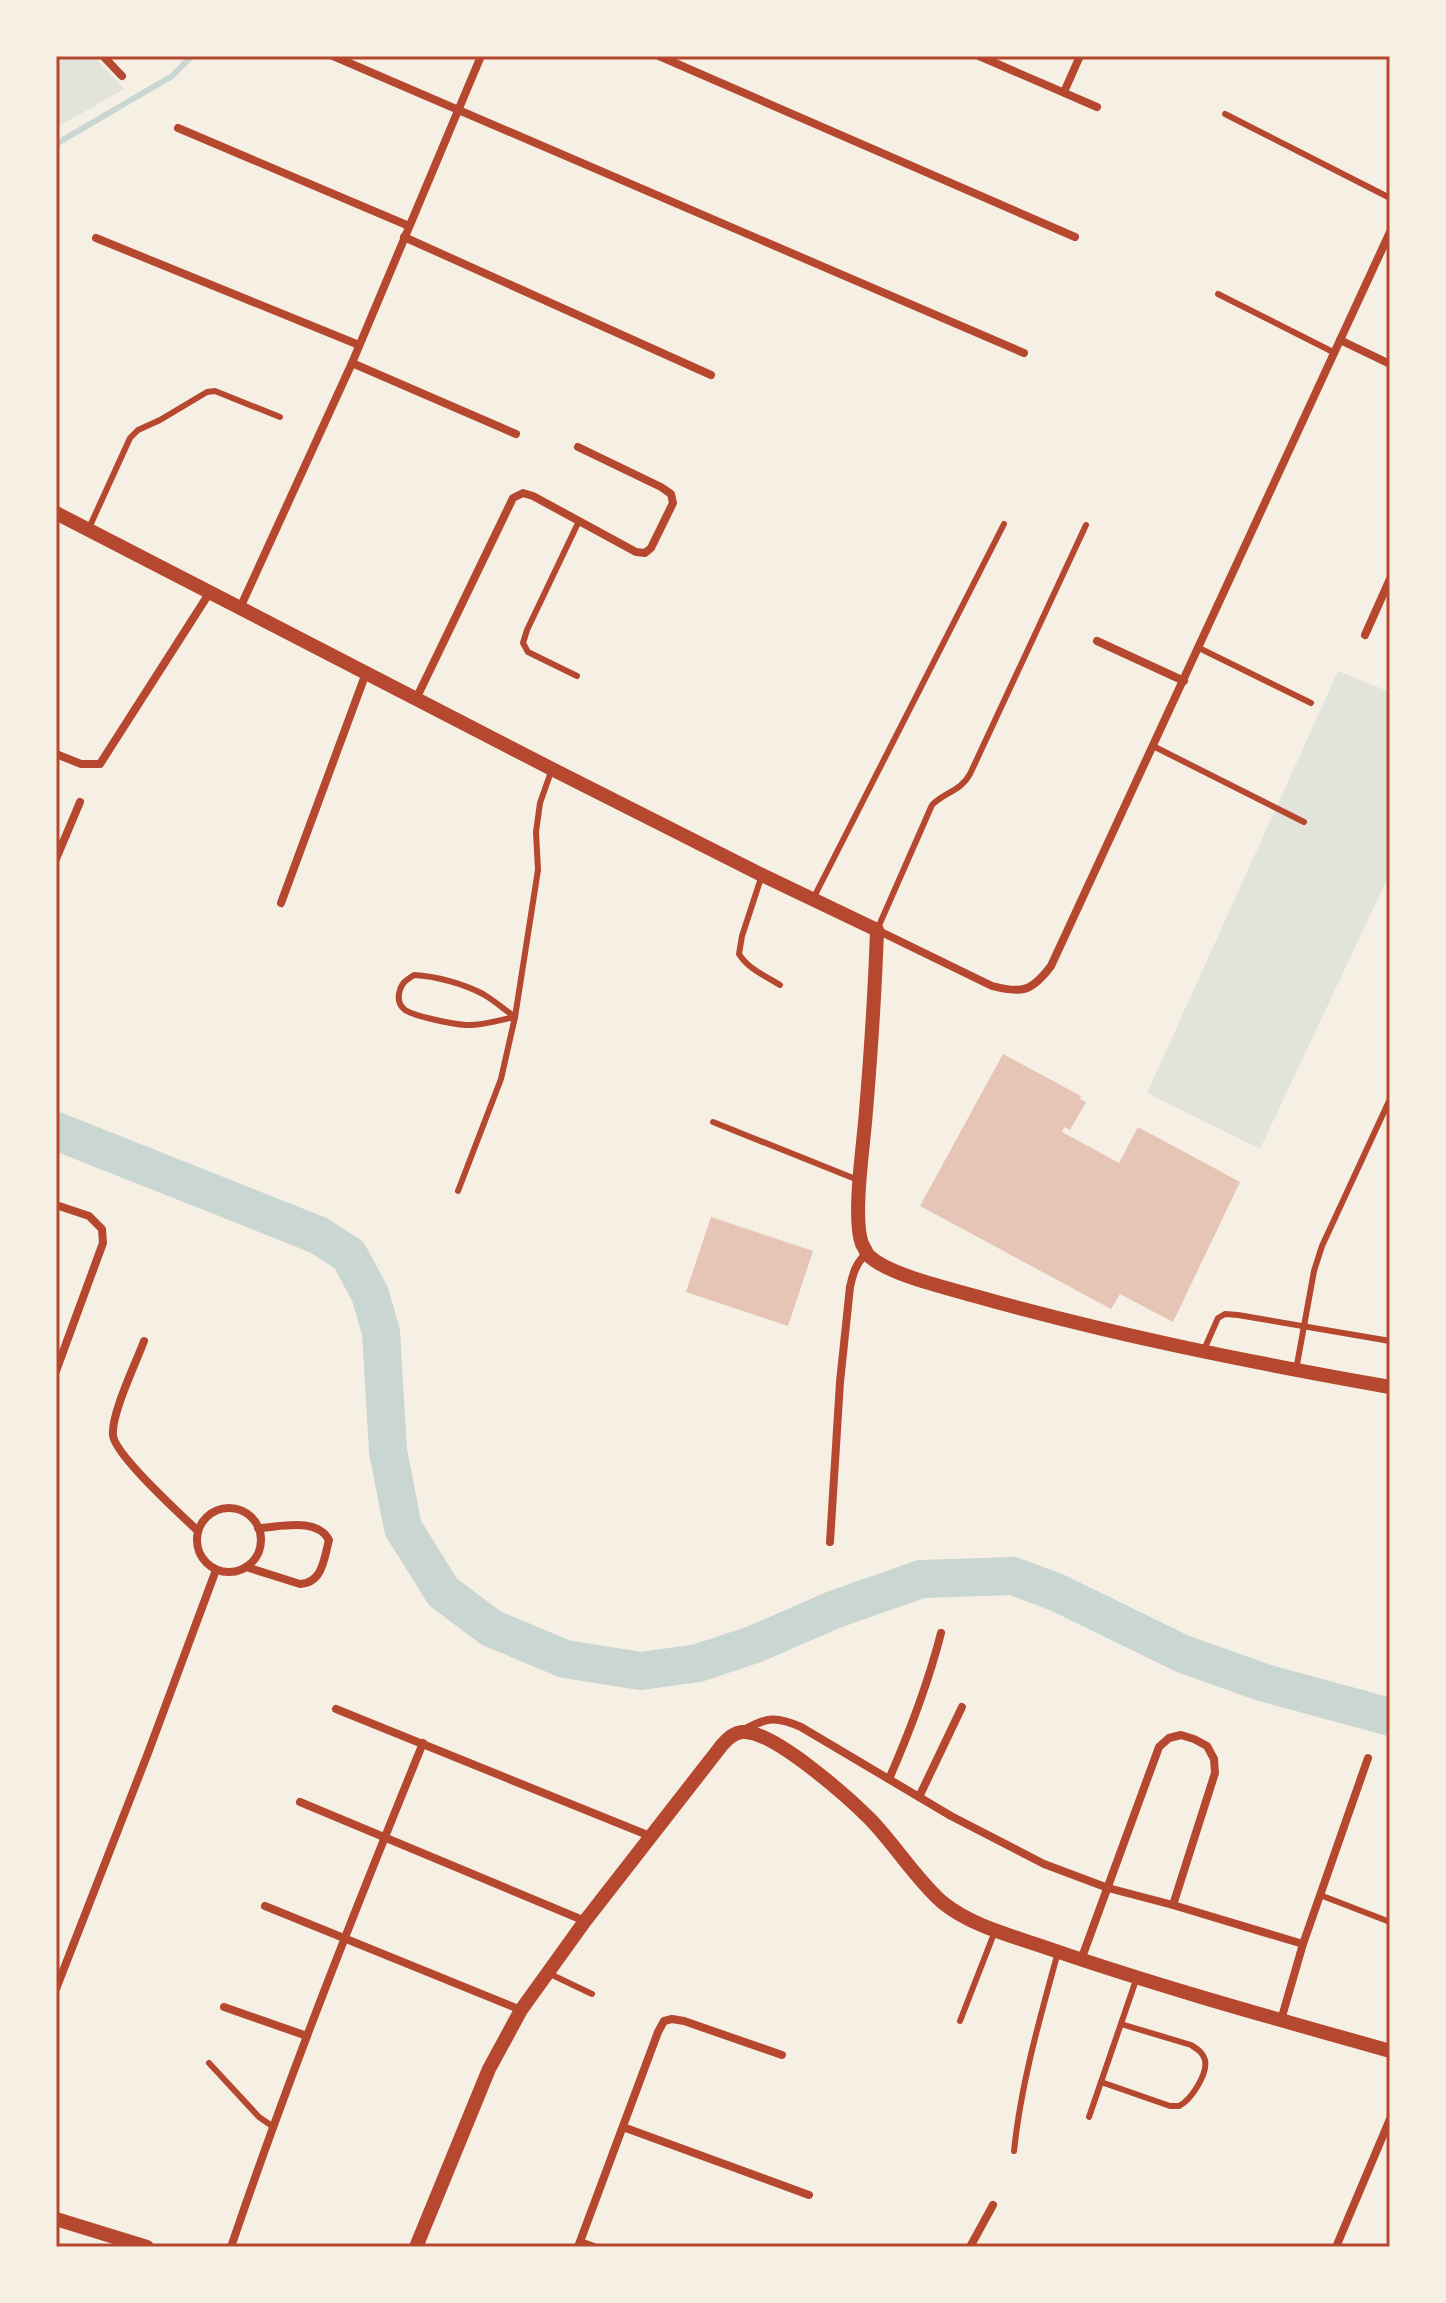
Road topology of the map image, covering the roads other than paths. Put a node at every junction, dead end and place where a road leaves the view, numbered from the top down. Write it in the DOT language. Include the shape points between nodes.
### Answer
graph roads {
  1 [pos="103,56"];
  2 [pos="333,56"];
  3 [pos="481,56"];
  4 [pos="659,56"];
  5 [pos="979,56"];
  6 [pos="1080,56"];
  7 [pos="122,76"];
  8 [pos="1064,92"];
  9 [pos="1097,107"];
  10 [pos="459,110"];
  11 [pos="1225,114"];
  12 [pos="178,128"];
  13 [pos="1390,198"];
  14 [pos="409,226"];
  15 [pos="1390,232"];
  16 [pos="404,237"];
  17 [pos="1075,237"];
  18 [pos="96,238"];
  19 [pos="1218,294"];
  20 [pos="1340,340"];
  21 [pos="359,345"];
  22 [pos="1024,353"];
  23 [pos="1335,353"];
  24 [pos="352,363"];
  25 [pos="1390,364"];
  26 [pos="711,375"];
  27 [pos="280,417"];
  28 [pos="516,434"];
  29 [pos="578,447"];
  30 [pos="56,513"];
  31 [pos="579,521"];
  32 [pos="1004,524"];
  33 [pos="1086,525"];
  34 [pos="89,528"];
  35 [pos="1390,579"];
  36 [pos="210,592"];
  37 [pos="240,608"];
  38 [pos="1365,635"];
  39 [pos="1097,641"];
  40 [pos="1199,648"];
  41 [pos="366,673"];
  42 [pos="577,676"];
  43 [pos="1184,681"];
  44 [pos="416,699"];
  45 [pos="1311,703"];
  46 [pos="1153,746"];
  47 [pos="56,754"];
  48 [pos="552,769"];
  49 [pos="80,802"];
  50 [pos="1304,822"];
  51 [pos="56,859"];
  52 [pos="762,875"];
  53 [pos="813,899"];
  54 [pos="281,903"];
  55 [pos="877,930"];
  56 [pos="780,985"];
  57 [pos="515,1017"];
  58 [pos="1390,1099"];
  59 [pos="713,1122"];
  60 [pos="860,1181"];
  61 [pos="458,1191"];
  62 [pos="56,1205"];
  63 [pos="867,1253"];
  64 [pos="1305,1327"];
  65 [pos="144,1341"];
  66 [pos="1390,1341"];
  67 [pos="1203,1352"];
  68 [pos="1296,1370"];
  69 [pos="56,1371"];
  70 [pos="1390,1387"];
  71 [pos="258,1528"];
  72 [pos="198,1531"];
  73 [pos="830,1542"];
  74 [pos="246,1567"];
  75 [pos="216,1570"];
  76 [pos="941,1633"];
  77 [pos="962,1707"];
  78 [pos="336,1709"];
  79 [pos="741,1732"];
  80 [pos="423,1743"];
  81 [pos="1368,1758"];
  82 [pos="889,1779"];
  83 [pos="919,1797"];
  84 [pos="300,1802"];
  85 [pos="650,1836"];
  86 [pos="384,1837"];
  87 [pos="1108,1888"];
  88 [pos="1320,1895"];
  89 [pos="1173,1905"];
  90 [pos="265,1906"];
  91 [pos="585,1921"];
  92 [pos="1390,1922"];
  93 [pos="996,1930"];
  94 [pos="343,1938"];
  95 [pos="1303,1944"];
  96 [pos="1058,1951"];
  97 [pos="1081,1960"];
  98 [pos="548,1973"];
  99 [pos="1137,1976"];
  100 [pos="56,1989"];
  101 [pos="592,1994"];
  102 [pos="224,2007"];
  103 [pos="521,2010"];
  104 [pos="1281,2020"];
  105 [pos="960,2021"];
  106 [pos="1121,2024"];
  107 [pos="307,2036"];
  108 [pos="1390,2051"];
  109 [pos="782,2055"];
  110 [pos="209,2063"];
  111 [pos="1101,2082"];
  112 [pos="1089,2117"];
  113 [pos="1390,2119"];
  114 [pos="272,2126"];
  115 [pos="623,2127"];
  116 [pos="1014,2151"];
  117 [pos="809,2195"];
  118 [pos="993,2205"];
  119 [pos="56,2219"];
  120 [pos="579,2245"];
  121 [pos="147,2247"];
  122 [pos="231,2247"];
  123 [pos="416,2247"];
  124 [pos="594,2247"];
  125 [pos="970,2247"];
  126 [pos="1336,2247"];
  1 -- 7 [label="street"];
  2 -- 10 [label="street"];
  3 -- 10 [label="street"];
  4 -- 17 [label="street"];
  5 -- 8 [label="street"];
  6 -- 8 [label="street"];
  8 -- 9 [label="street"];
  10 -- 14 [label="street"];
  10 -- 22 [label="street"];
  11 -- 13 [label="lane"];
  12 -- 14 [label="street"];
  14 -- 16 [label="street"];
  15 -- 20 [label="street"];
  16 -- 21 [label="street"];
  16 -- 26 [label="street"];
  18 -- 21 [label="street"];
  19 -- 23 [label="lane"];
  20 -- 23 [label="street"];
  20 -- 25 [label="street"];
  21 -- 24 [label="street"];
  23 -- 40 [label="street"];
  24 -- 28 [label="street"];
  24 -- 37 [label="street"];
  27 -- 34 [label="lane" via="215,391 138,430"];
  29 -- 31 [label="street" via="661,487 673,503 645,553"];
  30 -- 34 [label="street"];
  31 -- 42 [label="lane" via="523,643 528,652"];
  31 -- 44 [label="street" via="533,496 513,498"];
  32 -- 53 [label="lane"];
  33 -- 55 [label="lane" via="970,774 957,790 932,805"];
  34 -- 36 [label="street"];
  35 -- 38 [label="street"];
  36 -- 37 [label="street"];
  36 -- 47 [label="street" via="100,764 81,764"];
  37 -- 41 [label="street"];
  39 -- 43 [label="street"];
  40 -- 43 [label="street"];
  40 -- 45 [label="lane"];
  41 -- 44 [label="street"];
  41 -- 54 [label="street"];
  43 -- 46 [label="street"];
  44 -- 48 [label="street"];
  46 -- 50 [label="lane"];
  46 -- 55 [label="street" via="1058,952 1039,982 1024,990 992,986"];
  48 -- 52 [label="street"];
  48 -- 57 [label="lane" via="540,803 538,870"];
  49 -- 51 [label="street"];
  52 -- 53 [label="street"];
  52 -- 56 [label="lane" via="739,954"];
  53 -- 55 [label="street"];
  55 -- 60 [label="street"];
  57 -- 57 [label="lane" via="469,988 423,976 404,981 399,994 399,1003 411,1013 463,1025"];
  57 -- 61 [label="lane" via="501,1079"];
  58 -- 64 [label="lane" via="1322,1246"];
  59 -- 60 [label="lane"];
  60 -- 63 [label="street" via="861,1241"];
  62 -- 69 [label="street" via="89,1216 102,1229 103,1243"];
  63 -- 67 [label="street" via="895,1270 955,1290"];
  63 -- 73 [label="street" via="859,1260 850,1287"];
  64 -- 66 [label="lane"];
  64 -- 67 [label="lane" via="1225,1314 1218,1318"];
  64 -- 68 [label="lane"];
  65 -- 72 [label="street" via="112,1438"];
  67 -- 68 [label="street"];
  68 -- 70 [label="street"];
  71 -- 72 [label="street" via="244,1512 222,1509"];
  71 -- 74 [label="street" via="258,1554"];
  71 -- 74 [label="street" via="306,1525 322,1530 329,1540 322,1569 315,1580 300,1584"];
  72 -- 75 [label="street" via="202,1558"];
  74 -- 75 [label="street"];
  75 -- 100 [label="street"];
  76 -- 82 [label="street" via="925,1692"];
  77 -- 83 [label="street"];
  78 -- 80 [label="street"];
  79 -- 82 [label="street" via="769,1718 784,1720"];
  79 -- 85 [label="street" via="722,1745"];
  79 -- 93 [label="street" via="771,1740 829,1783 868,1817 944,1903"];
  80 -- 85 [label="street"];
  80 -- 86 [label="street"];
  81 -- 88 [label="street"];
  82 -- 83 [label="street"];
  83 -- 87 [label="street" via="1044,1864"];
  84 -- 86 [label="street"];
  85 -- 91 [label="street"];
  86 -- 91 [label="street"];
  86 -- 94 [label="street"];
  87 -- 89 [label="street"];
  87 -- 89 [label="street" via="1159,1747 1181,1735 1207,1746 1215,1773"];
  87 -- 97 [label="street"];
  88 -- 92 [label="lane"];
  88 -- 95 [label="street"];
  89 -- 95 [label="street"];
  90 -- 94 [label="street"];
  91 -- 98 [label="street"];
  93 -- 96 [label="street"];
  93 -- 105 [label="lane"];
  94 -- 103 [label="street"];
  94 -- 107 [label="street"];
  95 -- 104 [label="street"];
  96 -- 97 [label="street"];
  96 -- 116 [label="lane" via="1026,2069"];
  97 -- 99 [label="street"];
  98 -- 101 [label="lane"];
  98 -- 103 [label="street"];
  99 -- 104 [label="street"];
  99 -- 106 [label="lane"];
  102 -- 107 [label="street"];
  103 -- 123 [label="street" via="489,2069"];
  104 -- 108 [label="street"];
  106 -- 111 [label="lane"];
  106 -- 111 [label="lane" via="1191,2045 1205,2058 1205,2068 1194,2094 1179,2106"];
  107 -- 114 [label="street"];
  109 -- 115 [label="street" via="684,2021 664,2021"];
  110 -- 114 [label="lane"];
  111 -- 112 [label="lane"];
  113 -- 126 [label="street"];
  114 -- 122 [label="street"];
  115 -- 117 [label="street"];
  115 -- 120 [label="street"];
  118 -- 125 [label="street"];
  119 -- 121 [label="street"];
  120 -- 124 [label="street"];
}
